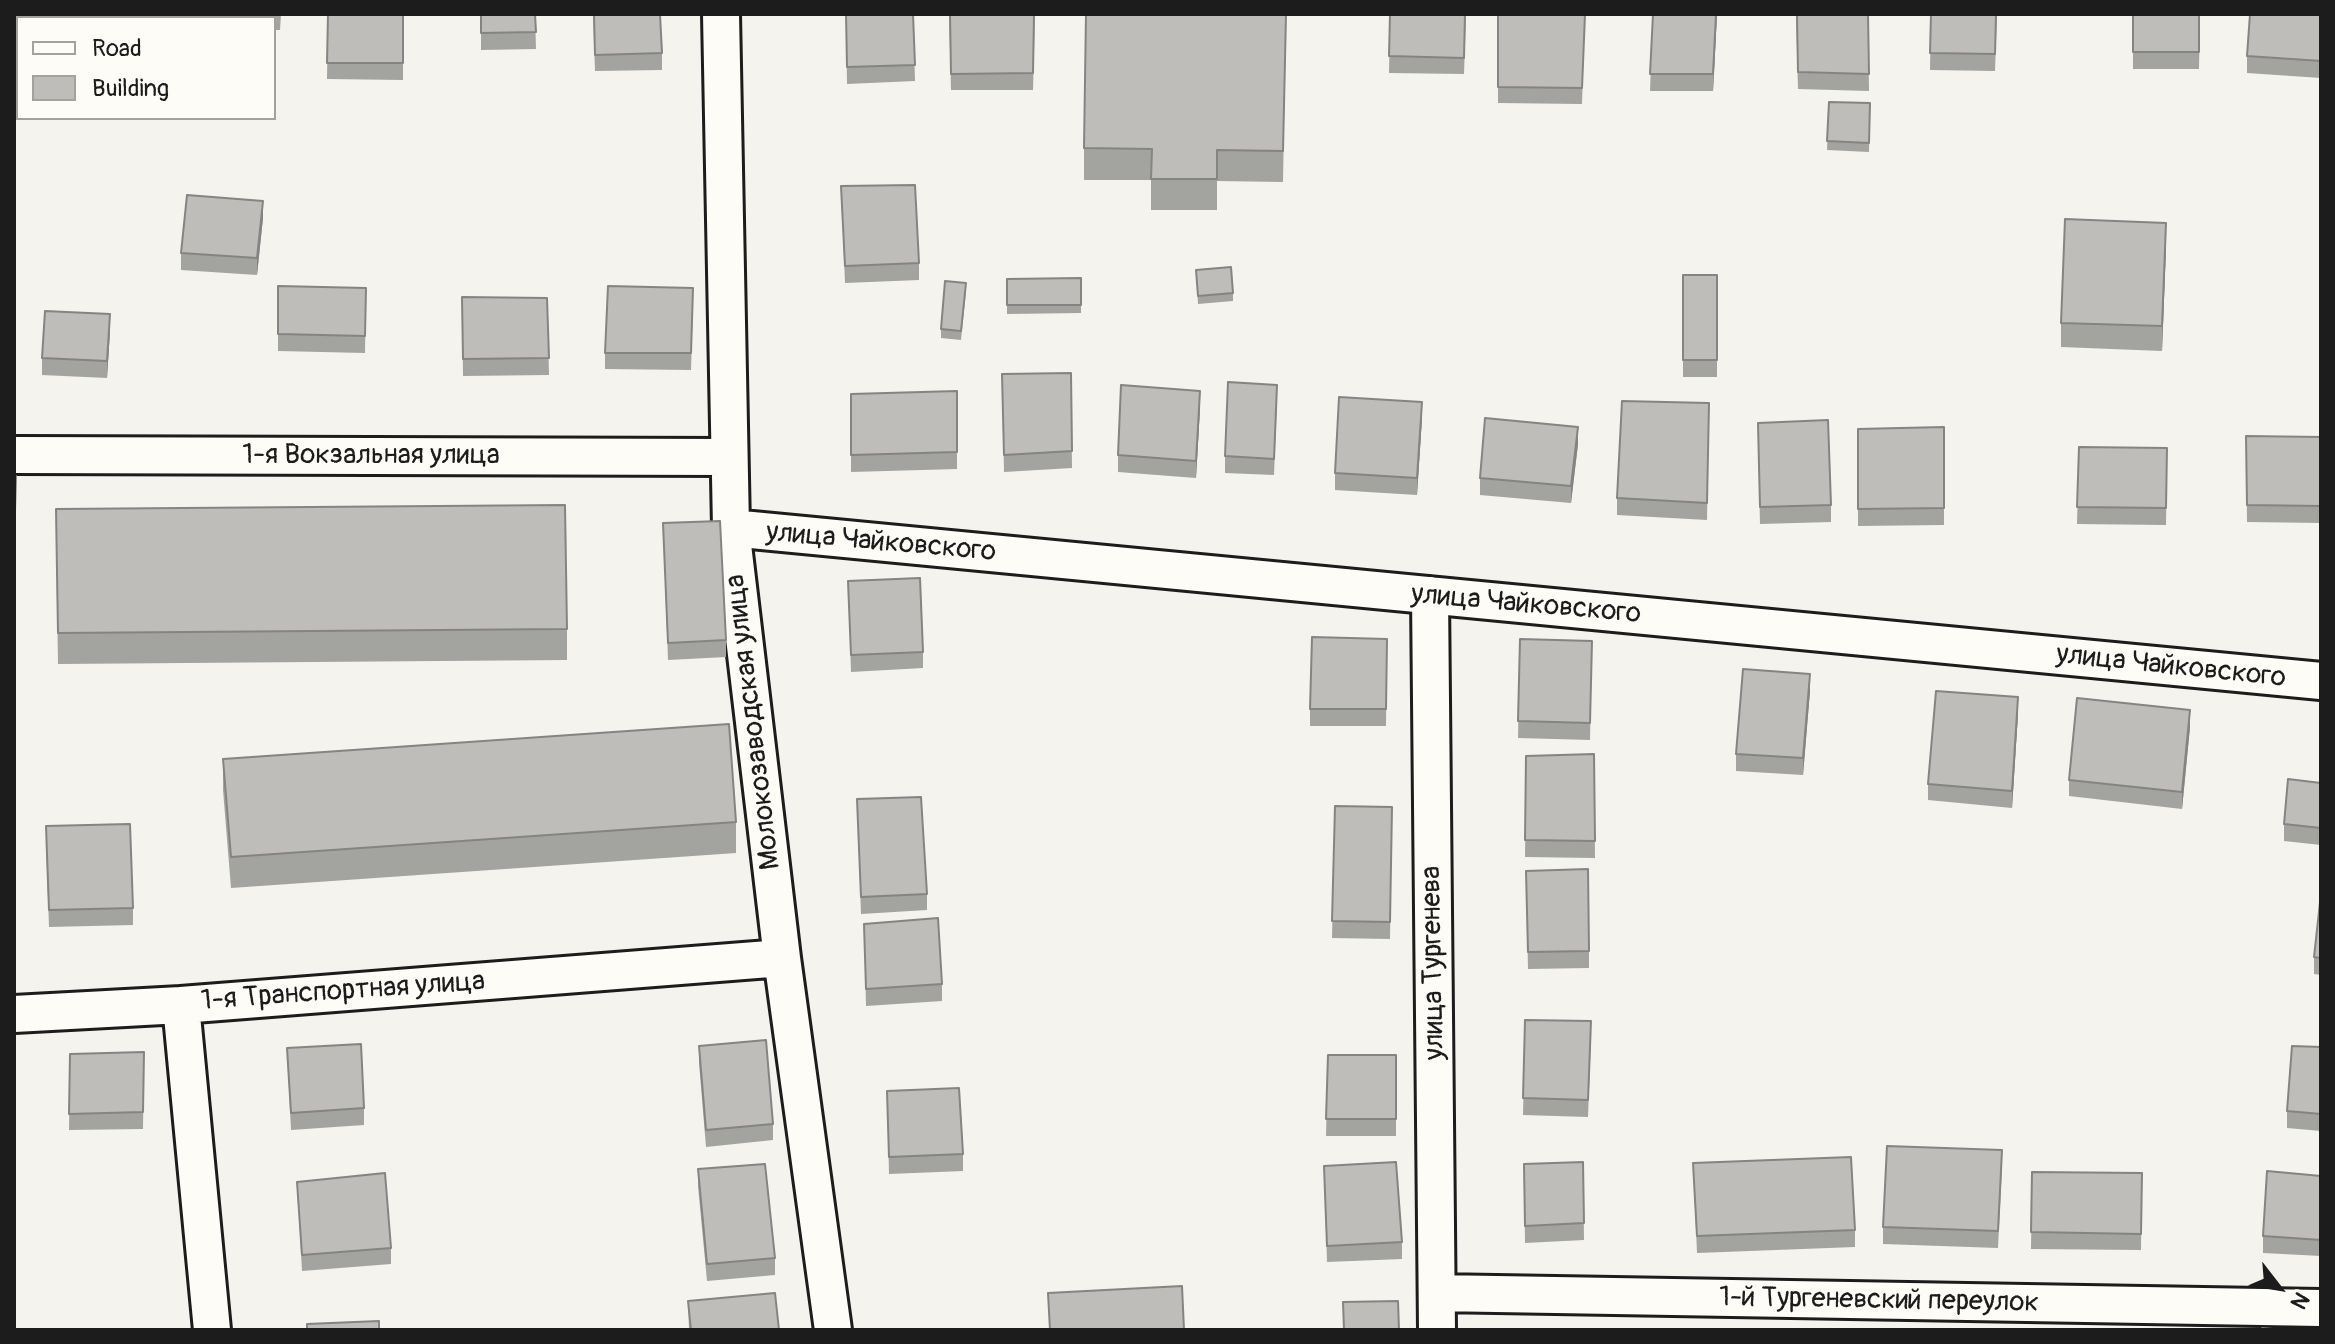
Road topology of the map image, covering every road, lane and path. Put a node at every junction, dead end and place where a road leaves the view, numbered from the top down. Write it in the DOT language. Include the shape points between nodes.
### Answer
graph roads {
  1 [pos="721,14"];
  2 [pos="14,455"];
  3 [pos="728,457"];
  4 [pos="731,528"];
  5 [pos="1430,595"];
  6 [pos="2321,681"];
  7 [pos="782,958"];
  8 [pos="181,1005"];
  9 [pos="14,1014"];
  10 [pos="1437,1293"];
  11 [pos="2321,1308"];
  12 [pos="212,1330"];
  13 [pos="833,1330"];
  14 [pos="1437,1330"];
  1 -- 3 [label="street, Молокозаводская улица"];
  2 -- 3 [label="street, 1-я Вокзальная улица"];
  3 -- 4 [label="street, Молокозаводская улица"];
  4 -- 5 [label="street, улица Чайковского"];
  4 -- 7 [label="street, Молокозаводская улица"];
  5 -- 6 [label="street, улица Чайковского"];
  5 -- 10 [label="street, улица Тургенева"];
  7 -- 8 [label="street, 1-я Транспортная улица"];
  7 -- 13 [label="street, Молокозаводская улица"];
  8 -- 9 [label="street"];
  8 -- 12 [label="street, 1-я Транспортная улица"];
  10 -- 11 [label="street, 1-й Тургеневский переулок"];
  10 -- 14 [label="street, улица Тургенева"];
}
